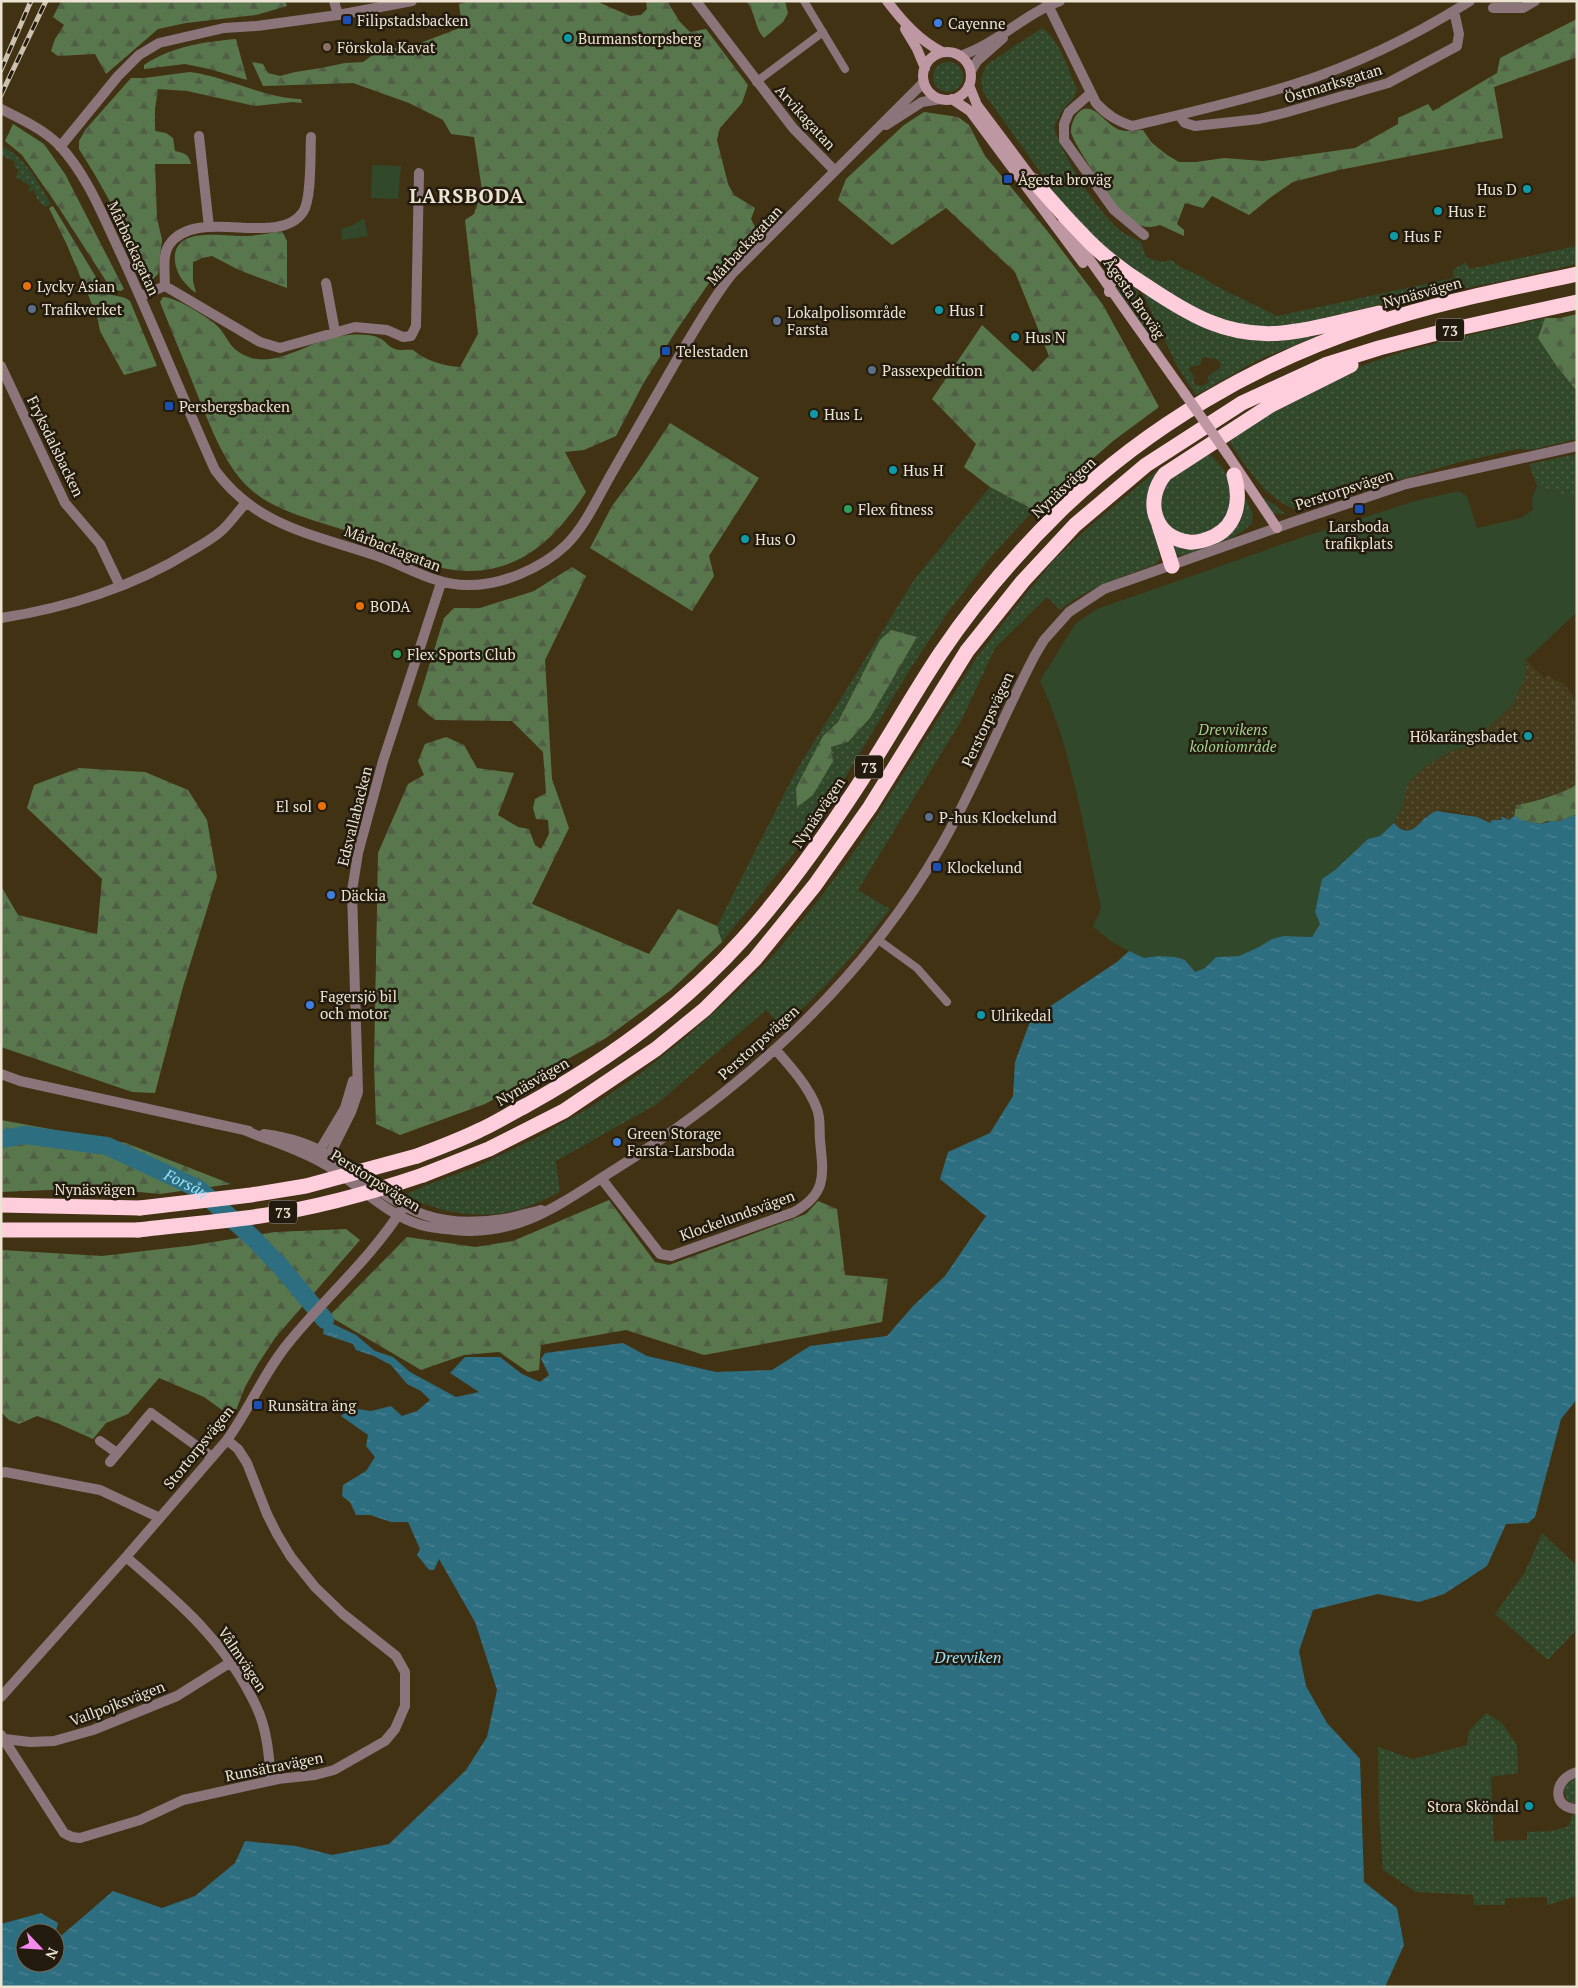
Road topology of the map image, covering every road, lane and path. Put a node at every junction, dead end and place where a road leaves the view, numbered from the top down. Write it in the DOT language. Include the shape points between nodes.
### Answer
graph roads {
  1 [pos="334,1"];
  2 [pos="412,1"];
  3 [pos="696,1"];
  4 [pos="804,1"];
  5 [pos="887,1"];
  6 [pos="1060,1"];
  7 [pos="1470,1"];
  8 [pos="1535,1"];
  9 [pos="1047,3"];
  10 [pos="1493,8"];
  11 [pos="894,11"];
  12 [pos="1454,11"];
  13 [pos="338,15"];
  14 [pos="1016,26"];
  15 [pos="823,32"];
  16 [pos="942,52"];
  17 [pos="960,56"];
  18 [pos="925,68"];
  19 [pos="845,69"];
  20 [pos="971,71"];
  21 [pos="756,82"];
  22 [pos="924,82"];
  23 [pos="969,85"];
  24 [pos="1091,93"];
  25 [pos="947,99"];
  26 [pos="1,109"];
  27 [pos="1179,115"];
  28 [pos="880,127"];
  29 [pos="199,136"];
  30 [pos="311,137"];
  31 [pos="60,147"];
  32 [pos="835,171"];
  33 [pos="419,173"];
  34 [pos="1034,181"];
  35 [pos="209,227"];
  36 [pos="1144,236"];
  37 [pos="1577,274"];
  38 [pos="1134,279"];
  39 [pos="326,283"];
  40 [pos="165,286"];
  41 [pos="1511,288"];
  42 [pos="1109,292"];
  43 [pos="141,296"];
  44 [pos="1577,302"];
  45 [pos="335,332"];
  46 [pos="1379,348"];
  47 [pos="1,366"];
  48 [pos="1577,446"];
  49 [pos="1225,457"];
  50 [pos="1234,475"];
  51 [pos="246,503"];
  52 [pos="1158,524"];
  53 [pos="1274,529"];
  54 [pos="1172,566"];
  55 [pos="441,583"];
  56 [pos="120,586"];
  57 [pos="1,618"];
  58 [pos="877,938"];
  59 [pos="948,1002"];
  60 [pos="775,1049"];
  61 [pos="356,1066"];
  62 [pos="1,1074"];
  63 [pos="317,1154"];
  64 [pos="327,1160"];
  65 [pos="601,1178"];
  66 [pos="1,1205"];
  67 [pos="401,1211"];
  68 [pos="1,1230"];
  69 [pos="100,1440"];
  70 [pos="227,1440"];
  71 [pos="117,1453"];
  72 [pos="212,1457"];
  73 [pos="110,1462"];
  74 [pos="1,1473"];
  75 [pos="160,1518"];
  76 [pos="126,1557"];
  77 [pos="231,1662"];
  78 [pos="1,1697"];
  79 [pos="3,1737"];
  80 [pos="1577,1772"];
  81 [pos="271,1780"];
  82 [pos="1577,1810"];
  1 -- 13 [label="street"];
  2 -- 13 [label="street"];
  3 -- 21 [label="street, Arvikagatan"];
  4 -- 15 [label="street"];
  5 -- 11 [label="main road"];
  6 -- 9 [label="street"];
  7 -- 12 [label="street, Östmarksgatan"];
  8 -- 10 [label="street" via="1523,8"];
  9 -- 14 [label="street"];
  9 -- 24 [label="street, Östmarksgatan"];
  11 -- 16 [label="main road" via="926,44"];
  11 -- 18 [label="main road"];
  12 -- 27 [label="street, Östmarksgatan" via="1435,24 1382,49 1297,83"];
  12 -- 27 [label="street, Östmarksgatan" via="1459,34 1457,46 1388,83 1259,119 1195,126 1185,123"];
  13 -- 31 [label="street" via="224,28 159,43 139,55 118,76"];
  14 -- 17 [label="street"];
  14 -- 20 [label="street"];
  15 -- 19 [label="street"];
  15 -- 21 [label="street, Arvikagatan"];
  16 -- 17 [label="main road"];
  16 -- 18 [label="main road"];
  17 -- 20 [label="main road"];
  18 -- 22 [label="main road"];
  20 -- 23 [label="main road"];
  21 -- 32 [label="street, Arvikagatan" via="793,128"];
  22 -- 25 [label="main road, Ågesta Broväg" via="934,95"];
  22 -- 28 [label="street, Mårbackagatan"];
  23 -- 25 [label="main road" via="959,97"];
  23 -- 34 [label="main road, Ågesta Broväg" via="977,106"];
  24 -- 27 [label="street, Östmarksgatan" via="1106,114 1132,126"];
  24 -- 36 [label="street" via="1070,112 1064,124 1064,140 1114,210"];
  25 -- 28 [label="street, Mårbackagatan" via="922,102"];
  25 -- 42 [label="main road, Ågesta Broväg" via="970,110"];
  26 -- 31 [label="street, Mårbackagatan" via="47,135"];
  28 -- 32 [label="street, Mårbackagatan"];
  29 -- 35 [label="street"];
  30 -- 35 [label="street" via="308,201 295,222 263,229"];
  31 -- 43 [label="street, Mårbackagatan" via="88,185"];
  32 -- 55 [label="street, Mårbackagatan" via="721,288 588,514 566,544 527,572 490,584"];
  33 -- 45 [label="street" via="416,326 411,336 355,327"];
  34 -- 38 [label="highway" via="1080,232"];
  34 -- 42 [label="main road, Ågesta Broväg"];
  35 -- 40 [label="street" via="179,235 168,246 164,265"];
  37 -- 41 [label="highway, Nynäsvägen / 73"];
  38 -- 41 [label="highway" via="1194,317 1218,326 1263,333 1302,330"];
  38 -- 42 [label="main road" via="1115,277"];
  39 -- 45 [label="street"];
  40 -- 43 [label="street"];
  40 -- 45 [label="street" via="260,342 280,348"];
  41 -- 66 [label="highway, Nynäsvägen / 73, bridge" via="1368,326 1253,372 1175,420 1110,467 1063,508 1002,572 941,652 850,798 797,874 741,941 642,1032 559,1087 480,1130 417,1156 306,1186 140,1208"];
  42 -- 49 [label="main road, Ågesta Broväg"];
  43 -- 51 [label="street, Mårbackagatan" via="215,470"];
  44 -- 46 [label="highway, 73"];
  46 -- 52 [label="highway" via="1271,405 1165,474 1157,485 1153,501"];
  46 -- 68 [label="highway, 73, bridge" via="1325,365 1242,403 1146,465 1075,525 1023,581 967,651 870,807 815,884 755,959 705,1009 656,1049 564,1111 489,1149 423,1175 374,1192 311,1207 138,1230"];
  47 -- 56 [label="street, Fryksdalsbacken" via="65,503 100,544"];
  48 -- 53 [label="street, Perstorpsvägen" via="1406,484"];
  49 -- 50 [label="main road, Ågesta Broväg"];
  49 -- 53 [label="main road, Ågesta Broväg"];
  50 -- 52 [label="highway" via="1237,507 1233,518 1219,534 1206,541 1189,542"];
  50 -- 53 [label="main road, Ågesta Broväg"];
  51 -- 55 [label="street, Mårbackagatan" via="291,528 380,556"];
  51 -- 56 [label="street" via="220,532 171,564"];
  52 -- 54 [label="highway"];
  53 -- 54 [label="street, Perstorpsvägen"];
  54 -- 58 [label="street, Perstorpsvägen" via="1086,599 1068,612 1044,640 940,847"];
  55 -- 61 [label="street, Edsvallabacken" via="383,761 358,853 352,891"];
  56 -- 57 [label="street" via="30,614"];
  58 -- 59 [label="street" via="918,968"];
  58 -- 60 [label="street, Perstorpsvägen" via="796,1031"];
  60 -- 65 [label="street, Perstorpsvägen" via="671,1134"];
  60 -- 65 [label="street, Klockelundsvägen" via="804,1086 817,1110 823,1174 818,1191 809,1204 671,1256 660,1254"];
  61 -- 63 [label="street, Edsvallabacken" via="345,1108"];
  61 -- 64 [label="street, Edsvallabacken" via="359,1079 356,1100"];
  62 -- 63 [label="street, Perstorpsvägen" via="20,1081 244,1130"];
  63 -- 64 [label="street, Perstorpsvägen"];
  64 -- 67 [label="street, Perstorpsvägen"];
  65 -- 67 [label="street, Perstorpsvägen" via="554,1208 506,1219 454,1221"];
  67 -- 70 [label="street, Stortorpsvägen" via="290,1340 270,1367"];
  69 -- 71 [label="street"];
  70 -- 72 [label="street, Stortorpsvägen"];
  70 -- 81 [label="street, Runsätravägen" via="247,1463 270,1521 291,1557 343,1614 396,1656 405,1672 405,1706 385,1741 334,1770"];
  71 -- 72 [label="street" via="152,1412"];
  71 -- 73 [label="street"];
  72 -- 75 [label="street, Stortorpsvägen"];
  74 -- 75 [label="street" via="100,1490"];
  75 -- 76 [label="street, Stortorpsvägen"];
  76 -- 77 [label="street, Vålmvägen" via="175,1599 217,1642"];
  76 -- 78 [label="street, Stortorpsvägen"];
  77 -- 79 [label="street, Vallpojksvägen" via="178,1696 93,1730 54,1741 30,1742"];
  77 -- 81 [label="street, Vålmvägen" via="257,1707 268,1748"];
  79 -- 81 [label="street, Runsätravägen" via="64,1833 72,1837 80,1838 140,1820 183,1800"];
  80 -- 82 [label="street" via="1562,1780 1559,1798 1569,1809"];
}
